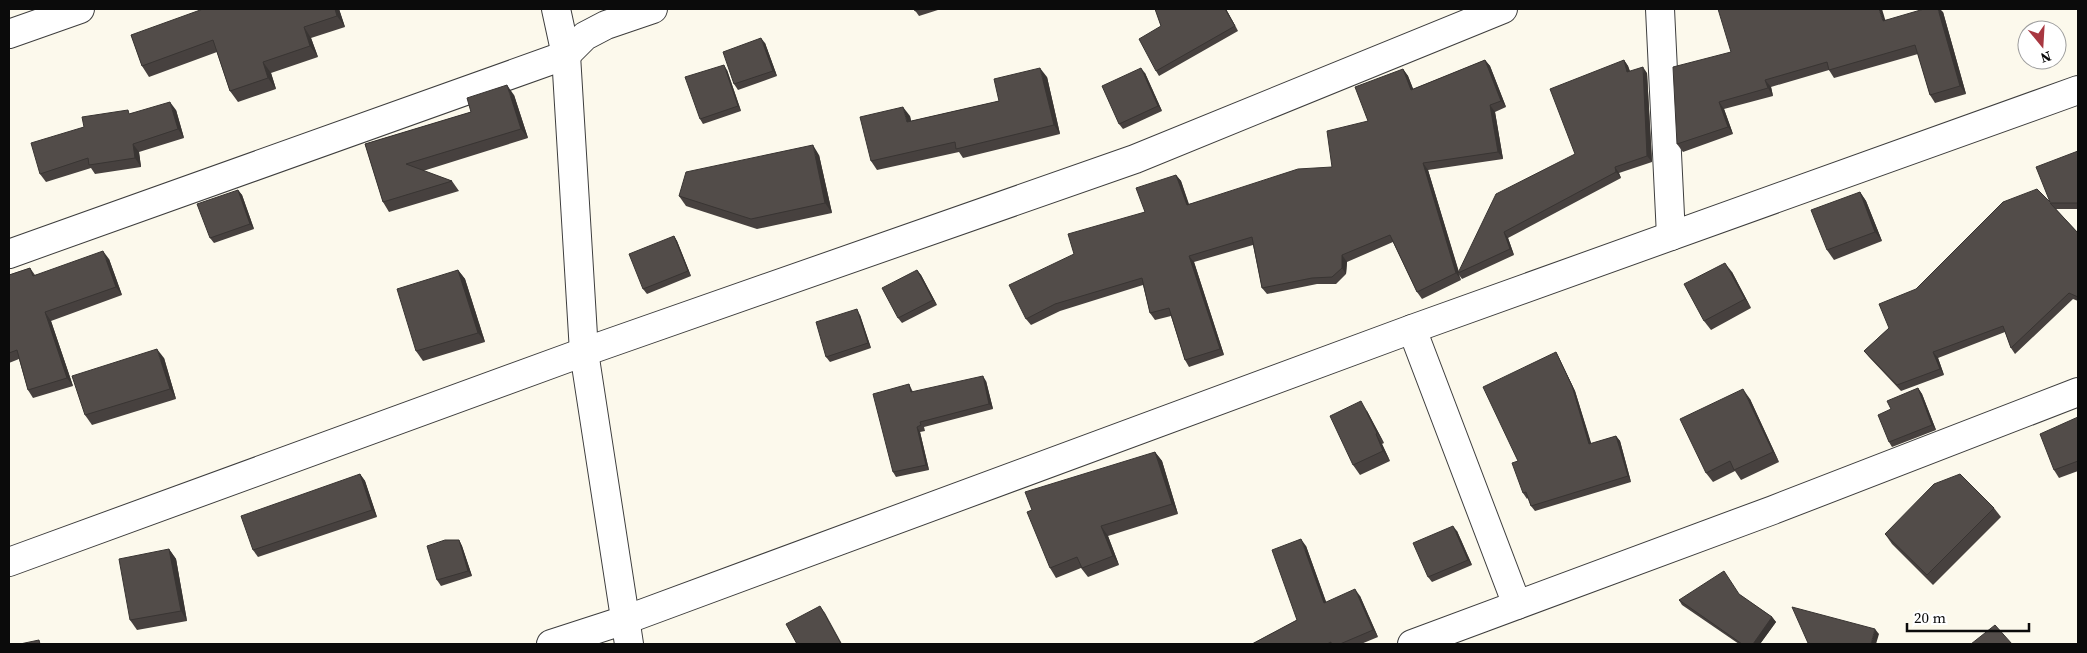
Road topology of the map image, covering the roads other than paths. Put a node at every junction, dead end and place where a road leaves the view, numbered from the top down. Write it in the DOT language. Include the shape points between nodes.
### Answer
graph roads {
  1 [pos="80,9"];
  2 [pos="556,9"];
  3 [pos="653,9"];
  4 [pos="1503,9"];
  5 [pos="1660,9"];
  6 [pos="9,34"];
  7 [pos="566,55"];
  8 [pos="2078,90"];
  9 [pos="1672,236"];
  10 [pos="9,254"];
  11 [pos="1412,329"];
  12 [pos="584,352"];
  13 [pos="2078,392"];
  14 [pos="9,562"];
  15 [pos="1517,605"];
  16 [pos="627,632"];
  17 [pos="551,644"];
  18 [pos="1412,644"];
  1 -- 6 [label="street"];
  2 -- 7 [label="street"];
  3 -- 7 [label="street" via="585,36"];
  4 -- 12 [label="street" via="1135,159"];
  5 -- 9 [label="street"];
  7 -- 10 [label="street"];
  7 -- 12 [label="street"];
  8 -- 9 [label="street"];
  9 -- 11 [label="street"];
  11 -- 15 [label="street"];
  11 -- 16 [label="street"];
  12 -- 14 [label="street"];
  12 -- 16 [label="street"];
  13 -- 15 [label="street"];
  15 -- 18 [label="street"];
  16 -- 17 [label="street"];
}
